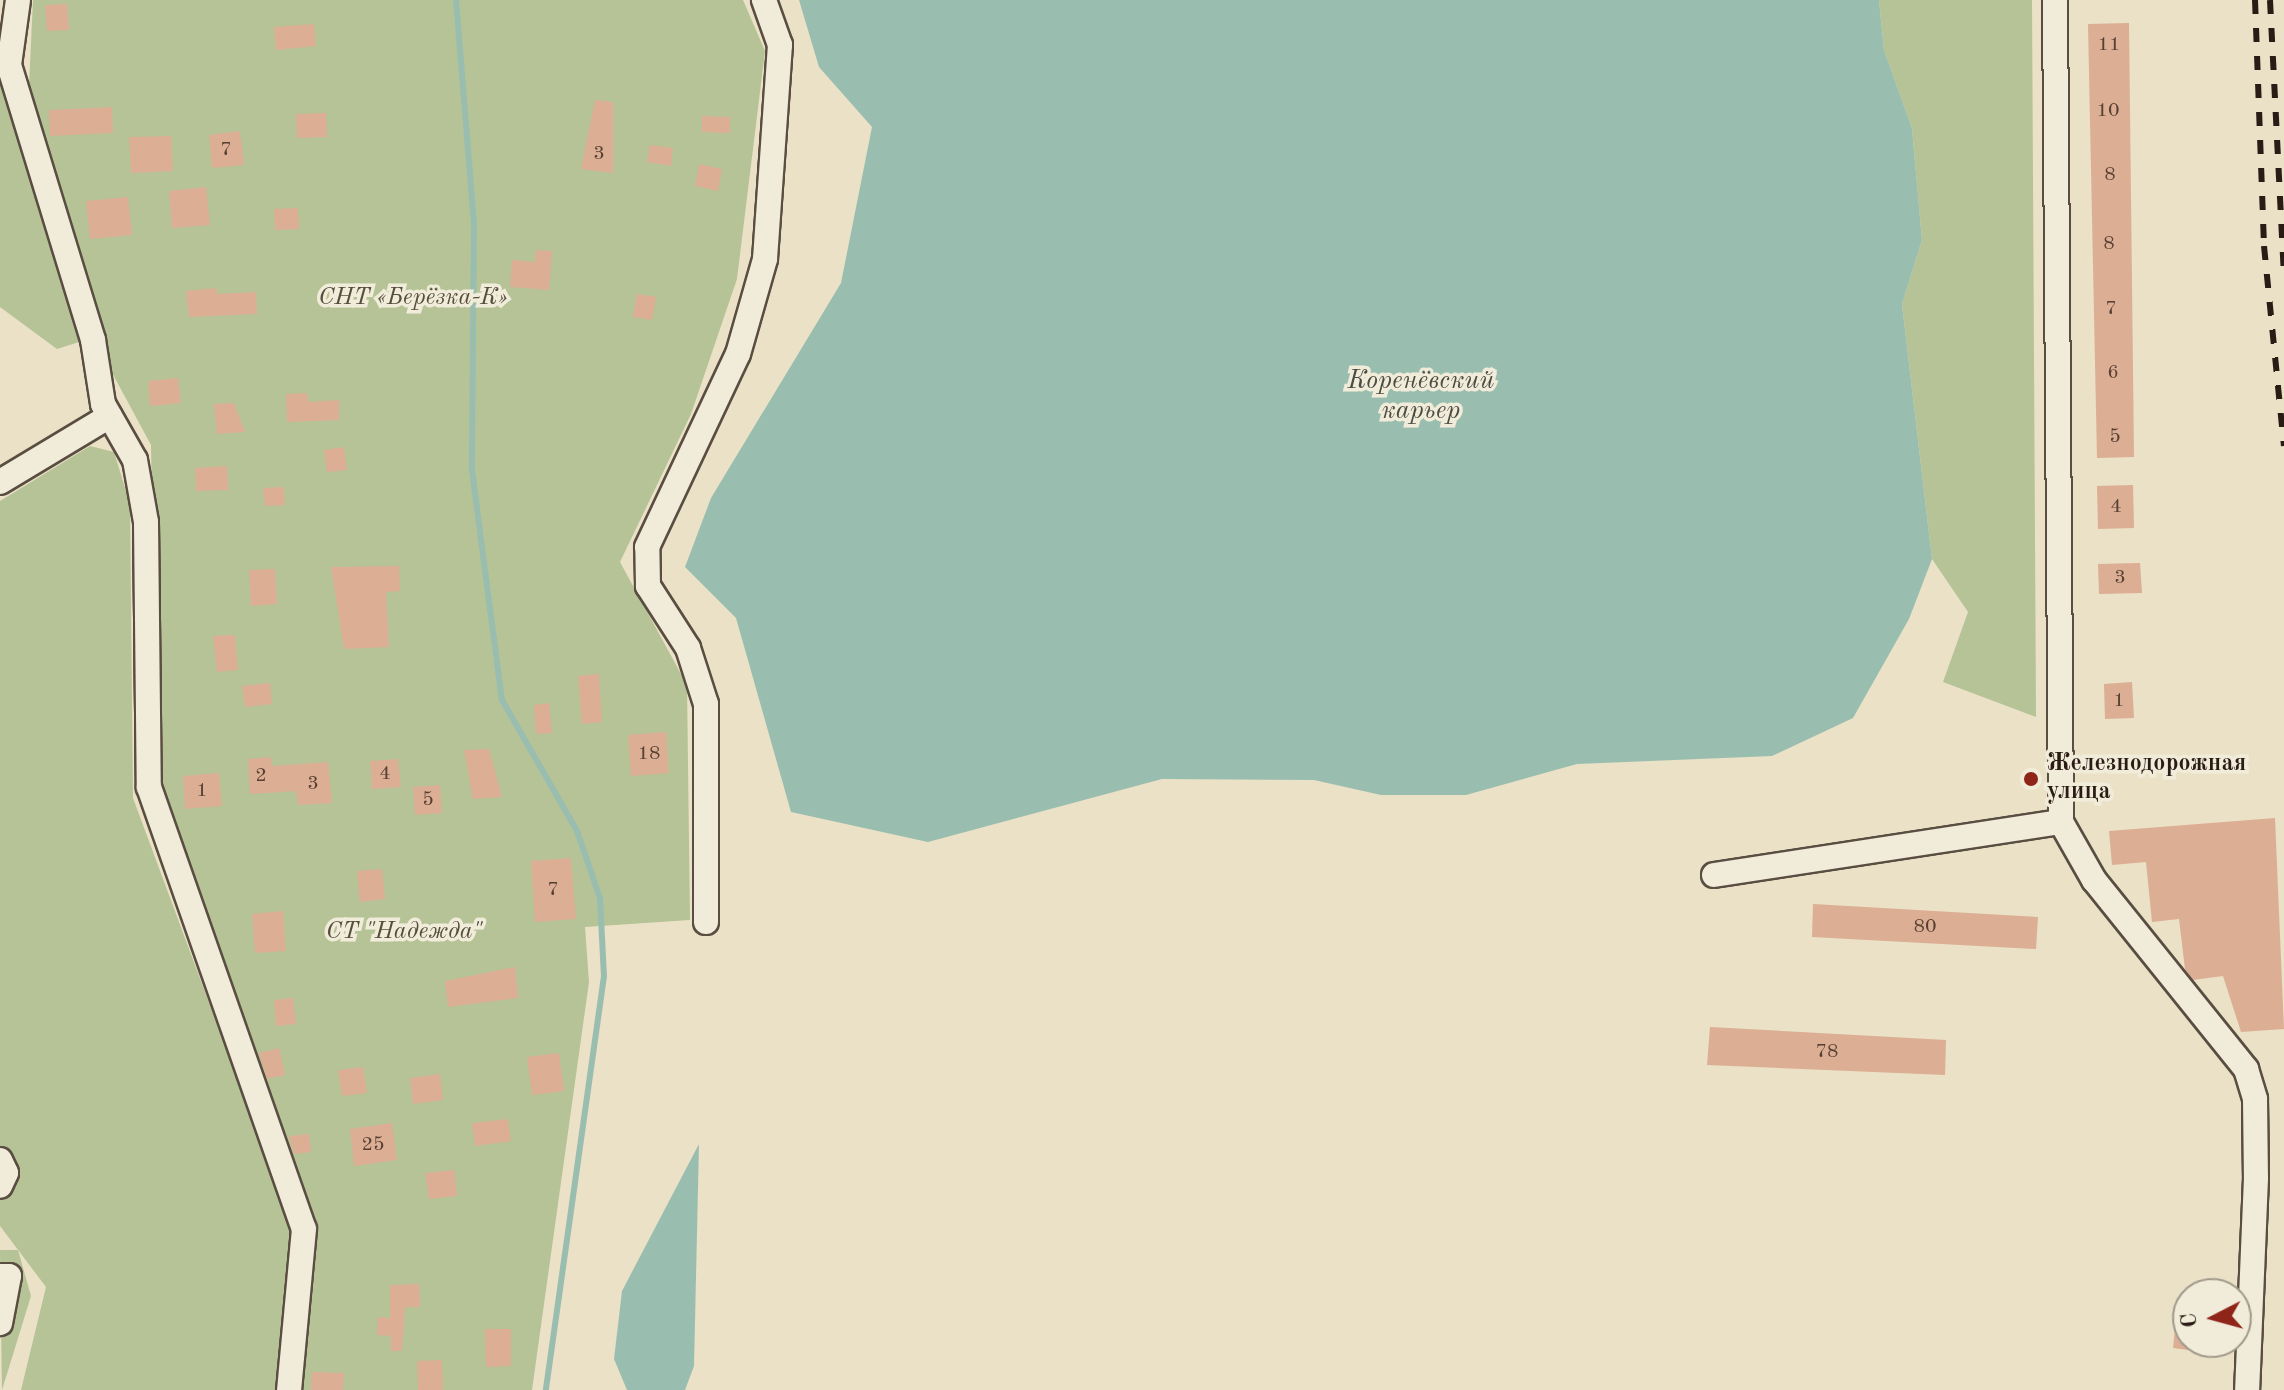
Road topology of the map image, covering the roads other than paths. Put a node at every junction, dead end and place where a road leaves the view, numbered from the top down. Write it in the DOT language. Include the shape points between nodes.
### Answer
graph roads {
  1 [pos="18,0"];
  2 [pos="764,0"];
  3 [pos="2055,0"];
  4 [pos="110,416"];
  5 [pos="0,482"];
  6 [pos="2061,822"];
  7 [pos="1714,875"];
  8 [pos="706,922"];
  9 [pos="0,1160"];
  10 [pos="0,1186"];
  11 [pos="0,1276"];
  12 [pos="0,1323"];
  13 [pos="289,1390"];
  14 [pos="2247,1390"];
  1 -- 4 [label="street" via="9,65"];
  2 -- 8 [label="street" via="780,45 765,259 738,354 647,547 648,586 688,648 706,704"];
  3 -- 6 [label="street"];
  4 -- 5 [label="street"];
  4 -- 13 [label="street" via="135,460 146,522 149,787 304,1229"];
  6 -- 7 [label="street"];
  6 -- 14 [label="street" via="2094,880 2246,1069 2255,1099 2256,1178"];
  9 -- 10 [label="street" via="6,1173"];
  11 -- 12 [label="street" via="9,1276"];
}
